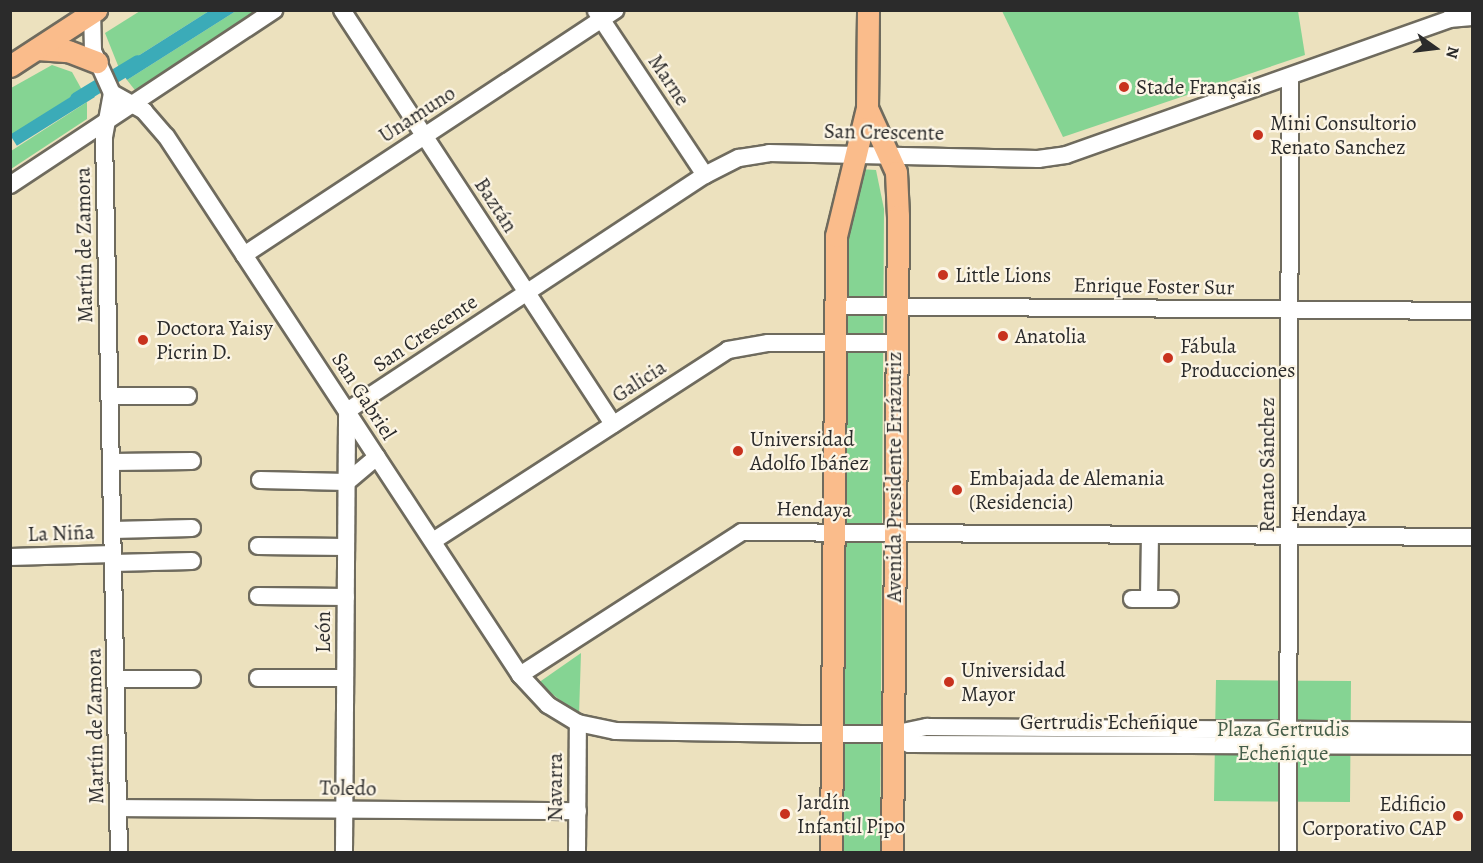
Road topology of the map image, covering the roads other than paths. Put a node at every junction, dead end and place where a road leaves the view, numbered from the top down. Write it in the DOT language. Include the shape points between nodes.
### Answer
graph roads {
  1 [pos="274,10"];
  2 [pos="342,10"];
  3 [pos="868,10"];
  4 [pos="93,12"];
  5 [pos="604,14"];
  6 [pos="1473,17"];
  7 [pos="37,49"];
  8 [pos="10,66"];
  9 [pos="1290,77"];
  10 [pos="106,80"];
  11 [pos="133,104"];
  12 [pos="867,108"];
  13 [pos="104,124"];
  14 [pos="424,136"];
  15 [pos="853,154"];
  16 [pos="888,155"];
  17 [pos="705,175"];
  18 [pos="10,185"];
  19 [pos="244,255"];
  20 [pos="527,292"];
  21 [pos="836,306"];
  22 [pos="896,306"];
  23 [pos="1290,310"];
  24 [pos="1473,311"];
  25 [pos="836,343"];
  26 [pos="895,343"];
  27 [pos="110,396"];
  28 [pos="188,396"];
  29 [pos="347,411"];
  30 [pos="613,424"];
  31 [pos="377,457"];
  32 [pos="192,460"];
  33 [pos="112,462"];
  34 [pos="260,480"];
  35 [pos="346,482"];
  36 [pos="192,528"];
  37 [pos="113,530"];
  38 [pos="835,532"];
  39 [pos="894,533"];
  40 [pos="1150,535"];
  41 [pos="1289,536"];
  42 [pos="1473,537"];
  43 [pos="434,542"];
  44 [pos="258,546"];
  45 [pos="346,548"];
  46 [pos="10,557"];
  47 [pos="113,558"];
  48 [pos="192,561"];
  49 [pos="258,596"];
  50 [pos="346,597"];
  51 [pos="1170,599"];
  52 [pos="520,675"];
  53 [pos="258,678"];
  54 [pos="345,678"];
  55 [pos="117,679"];
  56 [pos="192,679"];
  57 [pos="578,723"];
  58 [pos="1473,731"];
  59 [pos="833,734"];
  60 [pos="893,734"];
  61 [pos="1289,738"];
  62 [pos="1473,746"];
  63 [pos="118,808"];
  64 [pos="344,811"];
  65 [pos="578,811"];
  66 [pos="119,852"];
  67 [pos="344,852"];
  68 [pos="578,852"];
  69 [pos="831,852"];
  70 [pos="892,852"];
  71 [pos="1288,852"];
  1 -- 11 [label="street"];
  2 -- 14 [label="street, Baztán"];
  3 -- 12 [label="main road, Avenida Presidente Errázuriz"];
  4 -- 7 [label="main road"];
  4 -- 10 [label="street"];
  5 -- 14 [label="street, Unamuno"];
  5 -- 17 [label="street, Marne"];
  6 -- 9 [label="street, San Crescente" via="1449,19"];
  7 -- 8 [label="main road"];
  7 -- 10 [label="main road" via="68,51"];
  9 -- 16 [label="street, San Crescente" via="1066,155 1038,159"];
  9 -- 23 [label="street, Renato Sánchez"];
  10 -- 11 [label="street, San Gabriel"];
  10 -- 13 [label="street, Martín de Zamora"];
  11 -- 13 [label="street"];
  11 -- 19 [label="street, San Gabriel" via="166,136"];
  12 -- 15 [label="main road, Avenida Presidente Errázuriz"];
  12 -- 16 [label="main road, Avenida Presidente Errázuriz"];
  13 -- 18 [label="street"];
  13 -- 27 [label="street, Martín de Zamora"];
  14 -- 19 [label="street, Unamuno"];
  14 -- 20 [label="street, Baztán"];
  15 -- 16 [label="street, San Crescente"];
  15 -- 17 [label="street, San Crescente" via="754,154"];
  15 -- 21 [label="main road, Avenida Presidente Errázuriz" via="836,236"];
  16 -- 22 [label="main road, Avenida Presidente Errázuriz" via="896,172"];
  17 -- 20 [label="street, San Crescente"];
  19 -- 29 [label="street, San Gabriel"];
  20 -- 29 [label="street, San Crescente"];
  20 -- 30 [label="street, Baztán"];
  21 -- 22 [label="street, Enrique Foster Sur"];
  21 -- 25 [label="main road, Avenida Presidente Errázuriz"];
  22 -- 23 [label="street, Enrique Foster Sur"];
  22 -- 26 [label="main road, Avenida Presidente Errázuriz"];
  23 -- 24 [label="street, Enrique Foster Sur"];
  23 -- 41 [label="street, Renato Sánchez"];
  25 -- 26 [label="street, Galicia"];
  25 -- 30 [label="street, Galicia" via="728,350"];
  25 -- 38 [label="main road, Avenida Presidente Errázuriz"];
  26 -- 39 [label="main road, Avenida Presidente Errázuriz"];
  27 -- 28 [label="street"];
  27 -- 33 [label="street, Martín de Zamora"];
  29 -- 31 [label="street, San Gabriel"];
  29 -- 35 [label="street, León"];
  30 -- 43 [label="street, Galicia"];
  31 -- 35 [label="street"];
  31 -- 43 [label="street, San Gabriel"];
  32 -- 33 [label="street"];
  33 -- 37 [label="street, Martín de Zamora"];
  34 -- 35 [label="street"];
  35 -- 45 [label="street, León"];
  36 -- 37 [label="street"];
  37 -- 47 [label="street, Martín de Zamora"];
  38 -- 39 [label="street, Hendaya"];
  38 -- 52 [label="street, Hendaya" via="756,531 728,537"];
  38 -- 59 [label="main road, Avenida Presidente Errázuriz"];
  39 -- 40 [label="street, Hendaya"];
  39 -- 60 [label="main road, Avenida Presidente Errázuriz"];
  40 -- 41 [label="street, Hendaya"];
  40 -- 51 [label="street" via="1141,599"];
  41 -- 42 [label="street, Hendaya"];
  41 -- 61 [label="street, Renato Sánchez"];
  43 -- 52 [label="street, San Gabriel"];
  44 -- 45 [label="street"];
  45 -- 50 [label="street, León"];
  46 -- 47 [label="street, La Niña"];
  47 -- 48 [label="street"];
  47 -- 55 [label="street, Martín de Zamora"];
  49 -- 50 [label="street"];
  50 -- 54 [label="street, León"];
  52 -- 57 [label="street, San Gabriel" via="548,705"];
  53 -- 54 [label="street"];
  54 -- 64 [label="street, León"];
  55 -- 56 [label="street"];
  55 -- 63 [label="street, Martín de Zamora"];
  57 -- 59 [label="street, Gertrudis Echeñique" via="621,731"];
  57 -- 65 [label="street, Navarra"];
  58 -- 61 [label="street, Gertrudis Echeñique"];
  59 -- 60 [label="street, Gertrudis Echeñique"];
  59 -- 69 [label="main road, Avenida Presidente Errázuriz"];
  60 -- 61 [label="street, Gertrudis Echeñique" via="909,727"];
  60 -- 70 [label="main road, Avenida Presidente Errázuriz"];
  61 -- 62 [label="street, Gertrudis Echeñique"];
  61 -- 71 [label="street, Renato Sánchez"];
  63 -- 64 [label="street, Toledo"];
  63 -- 66 [label="street, Martín de Zamora"];
  64 -- 65 [label="street, Toledo"];
  64 -- 67 [label="street, León"];
  65 -- 68 [label="street, Navarra"];
}
